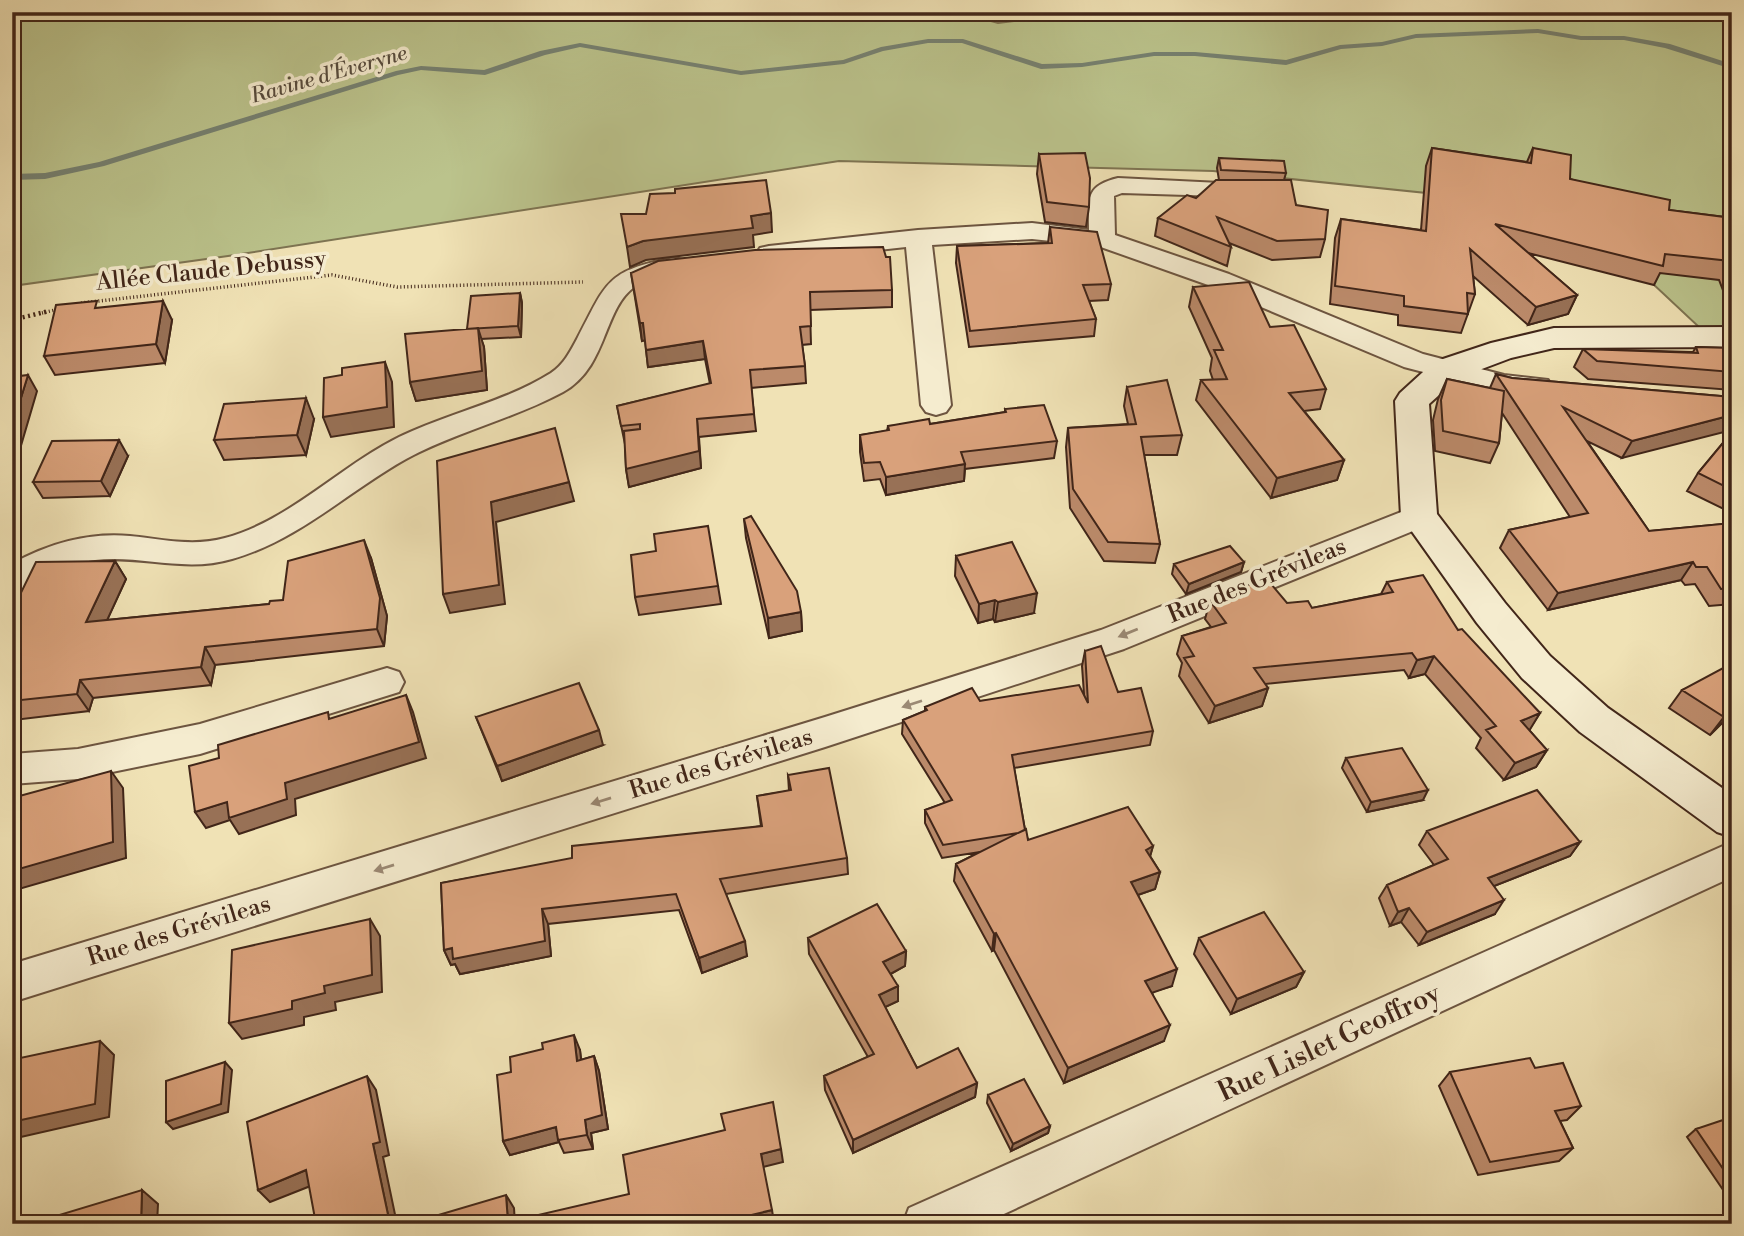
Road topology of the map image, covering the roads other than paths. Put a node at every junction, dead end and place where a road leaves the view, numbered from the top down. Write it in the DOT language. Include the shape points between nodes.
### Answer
graph roads {
  1 [pos="1279,191"];
  2 [pos="918,238"];
  3 [pos="1102,239"];
  4 [pos="748,257"];
  5 [pos="695,264"];
  6 [pos="1732,337"];
  7 [pos="1446,370"];
  8 [pos="1571,389"];
  9 [pos="936,405"];
  10 [pos="1419,516"];
  11 [pos="12,581"];
  12 [pos="387,682"];
  13 [pos="12,769"];
  14 [pos="1732,818"];
  15 [pos="1732,859"];
  16 [pos="12,983"];
  17 [pos="925,1224"];
  1 -- 3 [label="street" via="1108,188 1102,192"];
  2 -- 3 [label="street" via="1032,231"];
  2 -- 4 [label="street"];
  2 -- 9 [label="street"];
  3 -- 7 [label="street" via="1220,279 1414,361"];
  5 -- 11 [label="street" via="655,268 624,281 606,301 569,374 556,383 409,445 274,530 237,546 201,554 122,547 74,550"];
  6 -- 7 [label="main road" via="1554,338"];
  7 -- 8 [label="street" via="1504,384"];
  7 -- 10 [label="main road" via="1412,401"];
  10 -- 14 [label="main road" via="1536,667 1594,720"];
  10 -- 16 [label="street, Rue des Grévileas, one-way" via="1112,640"];
  12 -- 13 [label="street" via="200,739 78,764"];
  15 -- 17 [label="street, Rue Lislet Geoffroy"];
}
